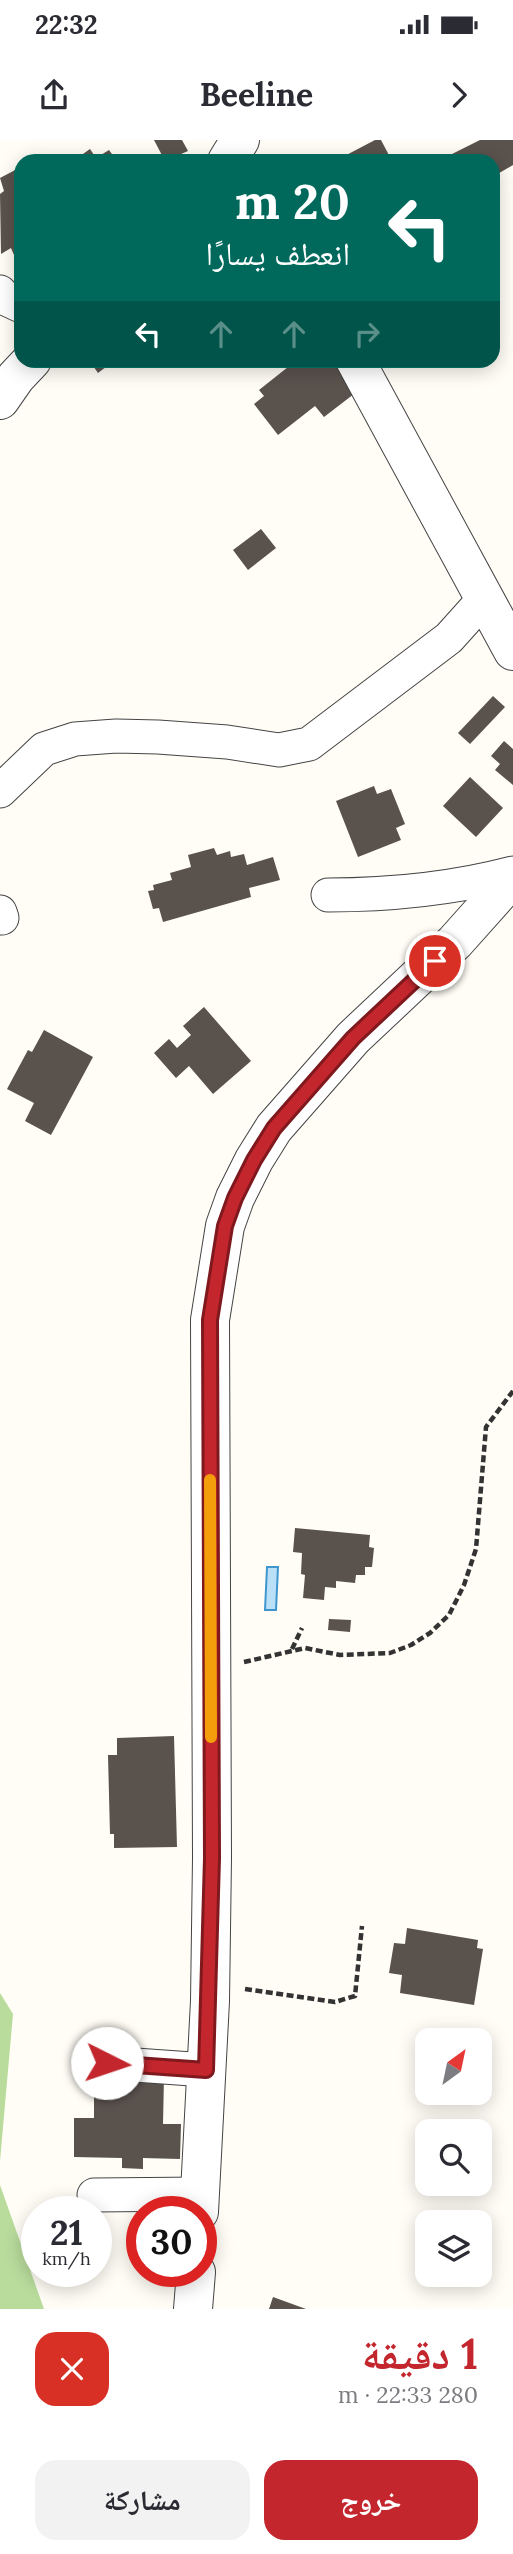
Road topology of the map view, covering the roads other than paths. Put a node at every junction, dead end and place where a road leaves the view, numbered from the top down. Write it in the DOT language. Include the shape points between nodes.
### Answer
graph roads {
  1 [pos="0,292"];
  2 [pos="14,303"];
  3 [pos="24,368"];
  4 [pos="359,368"];
  5 [pos="0,400"];
  6 [pos="484,599"];
  7 [pos="513,651"];
  8 [pos="0,792"];
  9 [pos="513,875"];
  10 [pos="328,895"];
  11 [pos="107,2063"];
  12 [pos="206,2070"];
  13 [pos="94,2195"];
  14 [pos="200,2196"];
  15 [pos="126,2197"];
  16 [pos="195,2287"];
  17 [pos="193,2309"];
  1 -- 2 [label="street"];
  3 -- 5 [label="street"];
  4 -- 6 [label="street"];
  6 -- 7 [label="street"];
  6 -- 8 [label="street" via="449,638 309,744 279,750 158,737 75,739 44,749"];
  9 -- 10 [label="street" via="447,888"];
  9 -- 12 [label="street" via="456,942 353,1038 274,1128 254,1160 225,1226 210,1320 212,1858"];
  11 -- 12 [label="street"];
  12 -- 14 [label="street"];
  13 -- 15 [label="street"];
  16 -- 17 [label="street"];
}
